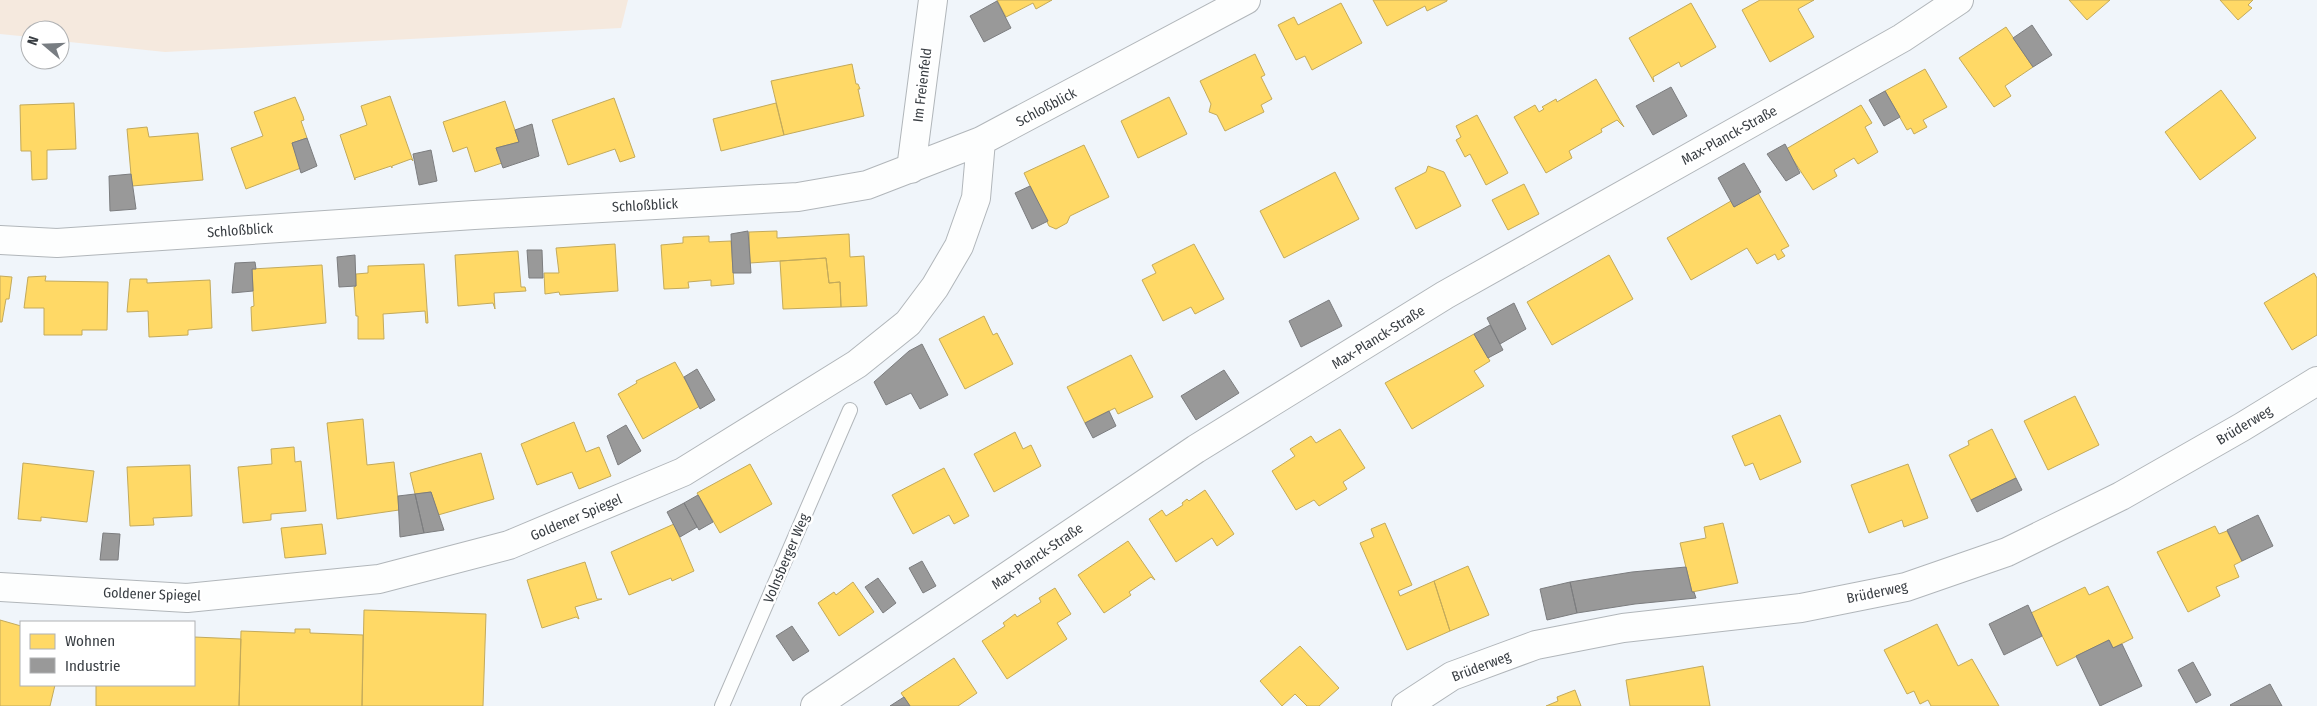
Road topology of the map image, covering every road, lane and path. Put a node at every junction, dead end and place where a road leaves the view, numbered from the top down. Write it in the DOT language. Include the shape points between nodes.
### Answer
graph roads {
  1 [pos="933,0"];
  2 [pos="1246,0"];
  3 [pos="1959,0"];
  4 [pos="982,141"];
  5 [pos="911,170"];
  6 [pos="0,240"];
  7 [pos="2317,381"];
  8 [pos="850,410"];
  9 [pos="0,587"];
  10 [pos="722,706"];
  11 [pos="816,706"];
  12 [pos="1406,706"];
  1 -- 5 [label="street, Im Freienfeld"];
  2 -- 4 [label="street, Schloßblick"];
  3 -- 11 [label="street, Max-Planck-Straße" via="1902,38 1445,295 1196,449"];
  4 -- 5 [label="street, Schloßblick"];
  4 -- 9 [label="street, Goldener Spiegel" via="976,198 958,246 935,287 908,323 858,364 683,472 509,545 379,579 187,598"];
  5 -- 6 [label="street, Schloßblick" via="867,185 798,197 57,243"];
  7 -- 12 [label="street, Brüderweg" via="2242,428 2121,496 2007,552 1906,587 1801,608 1623,628 1536,645 1452,676"];
  8 -- 10 [label="lane, Volnsberger Weg"];
}
